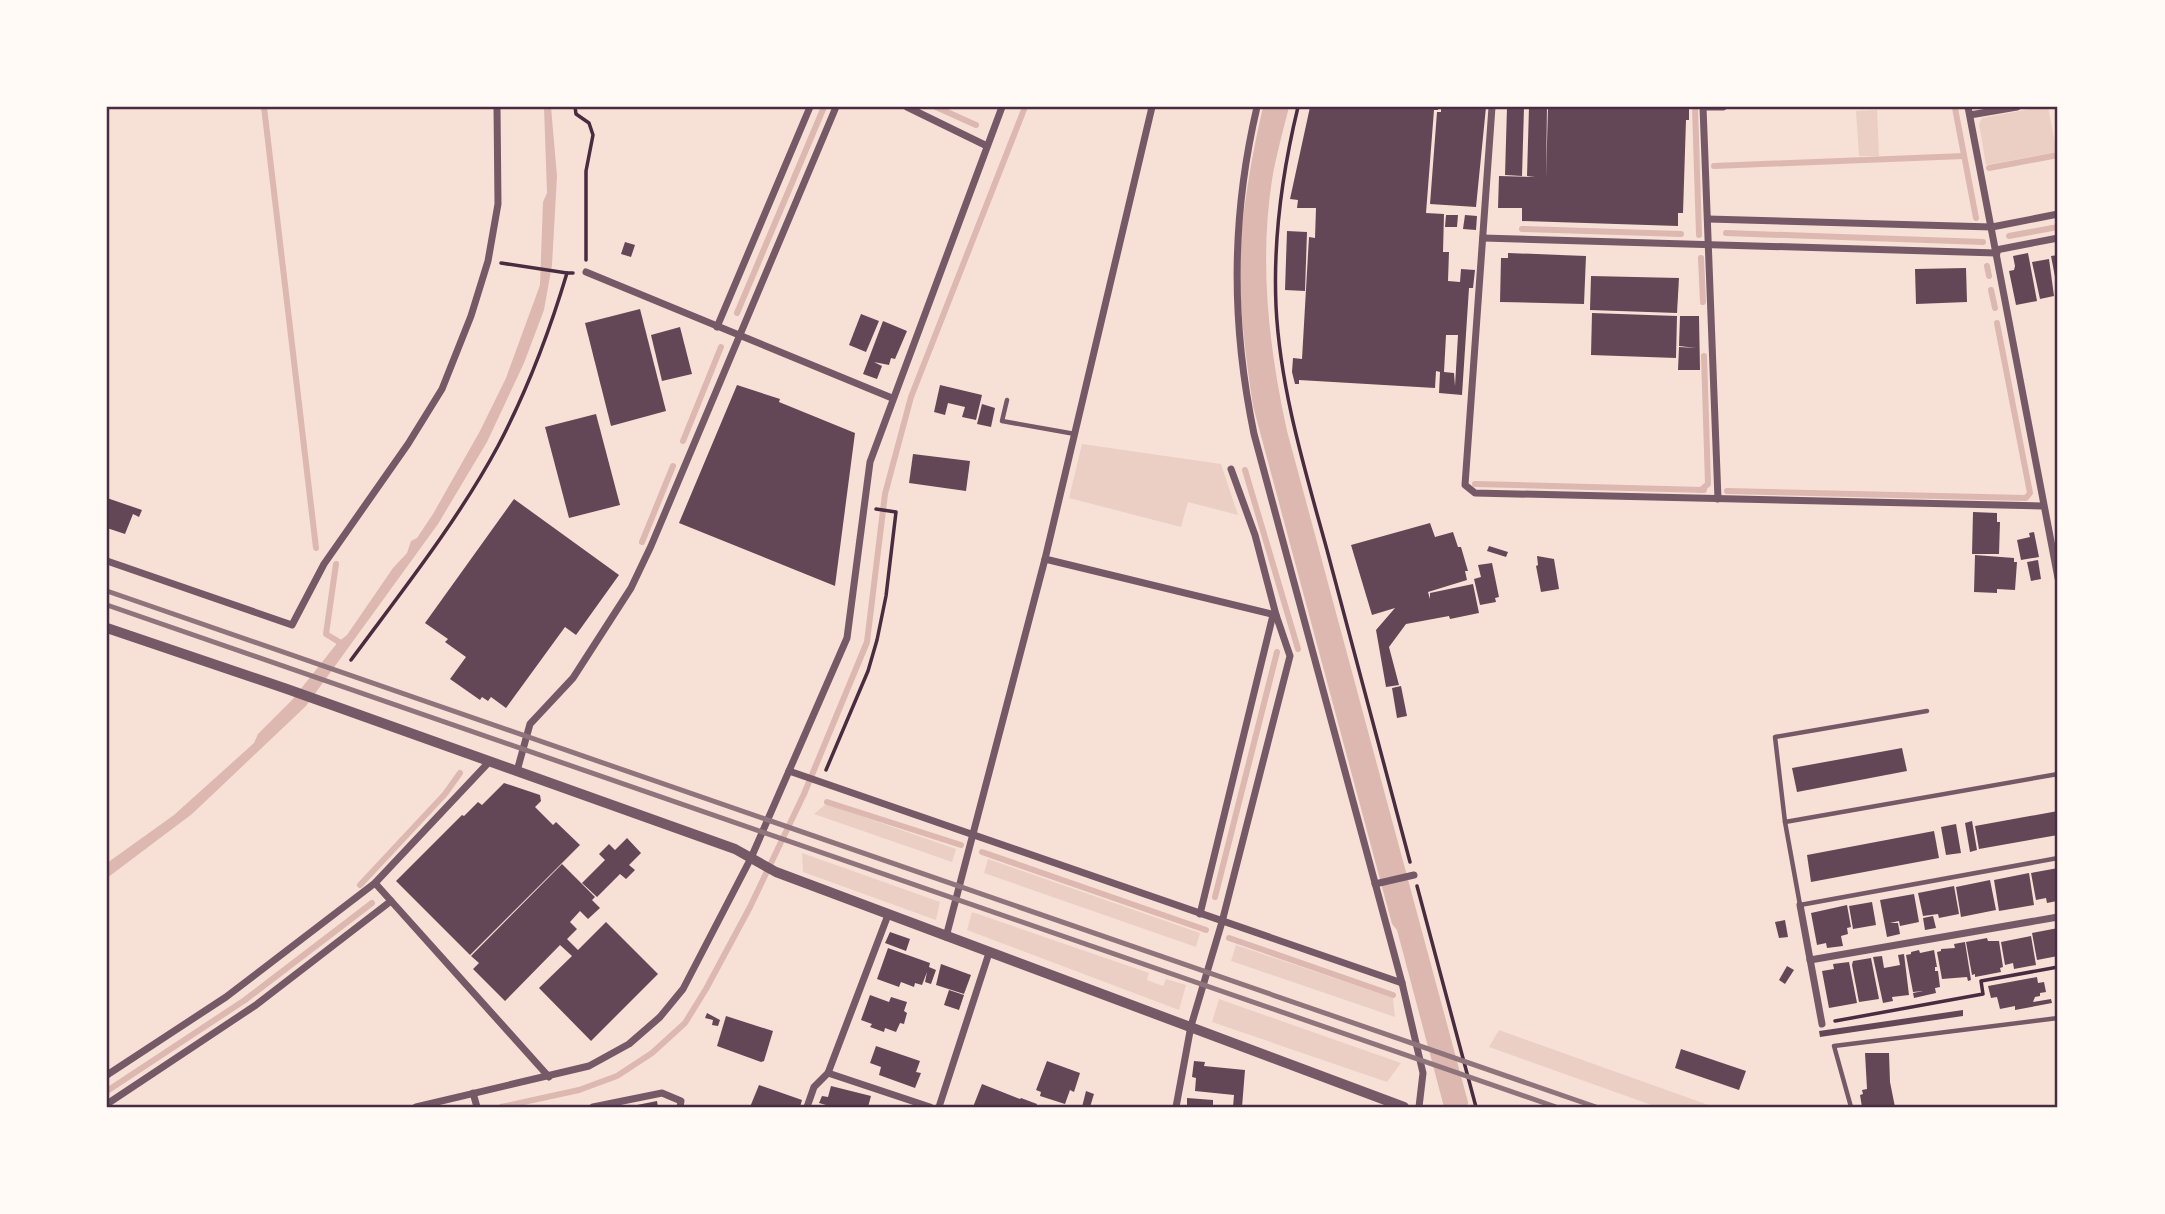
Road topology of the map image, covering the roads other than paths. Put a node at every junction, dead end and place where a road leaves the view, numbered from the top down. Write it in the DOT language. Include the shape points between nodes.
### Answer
graph roads {
  1 [pos="497,107"];
  2 [pos="810,107"];
  3 [pos="836,107"];
  4 [pos="907,107"];
  5 [pos="1002,107"];
  6 [pos="1152,107"];
  7 [pos="1257,107"];
  8 [pos="1492,107"];
  9 [pos="1703,107"];
  10 [pos="1723,107"];
  11 [pos="2017,107"];
  12 [pos="1969,111"];
  13 [pos="987,146"];
  14 [pos="2058,214"];
  15 [pos="1708,219"];
  16 [pos="1992,227"];
  17 [pos="1483,238"];
  18 [pos="2058,239"];
  19 [pos="1709,244"];
  20 [pos="1996,251"];
  21 [pos="586,272"];
  22 [pos="717,327"];
  23 [pos="740,337"];
  24 [pos="892,398"];
  25 [pos="1007,400"];
  26 [pos="1075,434"];
  27 [pos="1231,468"];
  28 [pos="1718,499"];
  29 [pos="2043,506"];
  30 [pos="1045,559"];
  31 [pos="107,561"];
  32 [pos="2058,578"];
  33 [pos="1275,615"];
  34 [pos="107,628"];
  35 [pos="1927,711"];
  36 [pos="489,762"];
  37 [pos="517,771"];
  38 [pos="789,771"];
  39 [pos="2058,774"];
  40 [pos="1785,822"];
  41 [pos="975,835"];
  42 [pos="2058,858"];
  43 [pos="755,860"];
  44 [pos="1412,875"];
  45 [pos="375,883"];
  46 [pos="1377,884"];
  47 [pos="391,901"];
  48 [pos="1800,905"];
  49 [pos="1200,914"];
  50 [pos="888,915"];
  51 [pos="2058,917"];
  52 [pos="1222,922"];
  53 [pos="946,937"];
  54 [pos="989,953"];
  55 [pos="1810,960"];
  56 [pos="1402,983"];
  57 [pos="2058,1018"];
  58 [pos="1822,1024"];
  59 [pos="1191,1027"];
  60 [pos="828,1073"];
  61 [pos="107,1075"];
  62 [pos="549,1077"];
  63 [pos="475,1100"];
  64 [pos="107,1104"];
  65 [pos="416,1107"];
  66 [pos="593,1107"];
  67 [pos="680,1107"];
  68 [pos="807,1107"];
  69 [pos="930,1107"];
  70 [pos="939,1107"];
  71 [pos="1176,1107"];
  72 [pos="1404,1107"];
  73 [pos="1419,1107"];
  74 [pos="1850,1107"];
  1 -- 31 [label="street" via="498,204 488,261 471,316 442,389 324,564 292,625"];
  2 -- 22 [label="street"];
  3 -- 23 [label="street"];
  4 -- 13 [label="street"];
  5 -- 13 [label="street"];
  6 -- 26 [label="street"];
  7 -- 46 [label="street" via="1237,238 1244,385"];
  8 -- 17 [label="street"];
  9 -- 10 [label="street"];
  9 -- 15 [label="street"];
  11 -- 12 [label="street"];
  12 -- 16 [label="street"];
  13 -- 24 [label="street"];
  14 -- 16 [label="street"];
  15 -- 16 [label="street"];
  15 -- 19 [label="street"];
  16 -- 20 [label="street"];
  17 -- 19 [label="street"];
  17 -- 28 [label="street" via="1465,485 1475,494"];
  18 -- 20 [label="street"];
  19 -- 20 [label="street"];
  19 -- 28 [label="street"];
  20 -- 29 [label="street"];
  21 -- 22 [label="street"];
  22 -- 23 [label="street"];
  23 -- 24 [label="street"];
  23 -- 37 [label="street" via="631,588 573,678 530,724"];
  24 -- 38 [label="street" via="870,462 847,638"];
  25 -- 26 [label="lane" via="1002,421"];
  26 -- 30 [label="street"];
  27 -- 33 [label="street" via="1255,535"];
  28 -- 29 [label="street"];
  29 -- 32 [label="street"];
  30 -- 33 [label="street"];
  30 -- 41 [label="street"];
  33 -- 49 [label="street"];
  33 -- 52 [label="street" via="1290,656"];
  34 -- 36 [label="street"];
  35 -- 40 [label="lane" via="1775,737"];
  36 -- 37 [label="street"];
  36 -- 45 [label="street"];
  37 -- 43 [label="street"];
  38 -- 41 [label="street"];
  38 -- 43 [label="street"];
  39 -- 40 [label="lane"];
  40 -- 48 [label="lane"];
  41 -- 49 [label="street"];
  41 -- 53 [label="street"];
  42 -- 48 [label="lane"];
  43 -- 50 [label="street"];
  43 -- 62 [label="street" via="683,989 660,1017 619,1050 589,1066"];
  44 -- 46 [label="street"];
  45 -- 47 [label="street"];
  45 -- 61 [label="street" via="226,997"];
  46 -- 56 [label="street"];
  47 -- 62 [label="street"];
  47 -- 64 [label="street" via="256,1005"];
  48 -- 55 [label="street"];
  49 -- 52 [label="street"];
  50 -- 53 [label="street"];
  50 -- 60 [label="street"];
  51 -- 55 [label="street"];
  52 -- 56 [label="street"];
  52 -- 59 [label="street"];
  53 -- 54 [label="street"];
  54 -- 59 [label="street"];
  54 -- 70 [label="street"];
  55 -- 58 [label="street"];
  56 -- 73 [label="street" via="1423,1073"];
  57 -- 74 [label="lane" via="1835,1046"];
  59 -- 71 [label="street"];
  59 -- 72 [label="street"];
  60 -- 68 [label="street" via="814,1087"];
  60 -- 69 [label="street"];
  62 -- 63 [label="street"];
  63 -- 65 [label="street"];
  66 -- 67 [label="street" via="662,1093 681,1101"];
}
